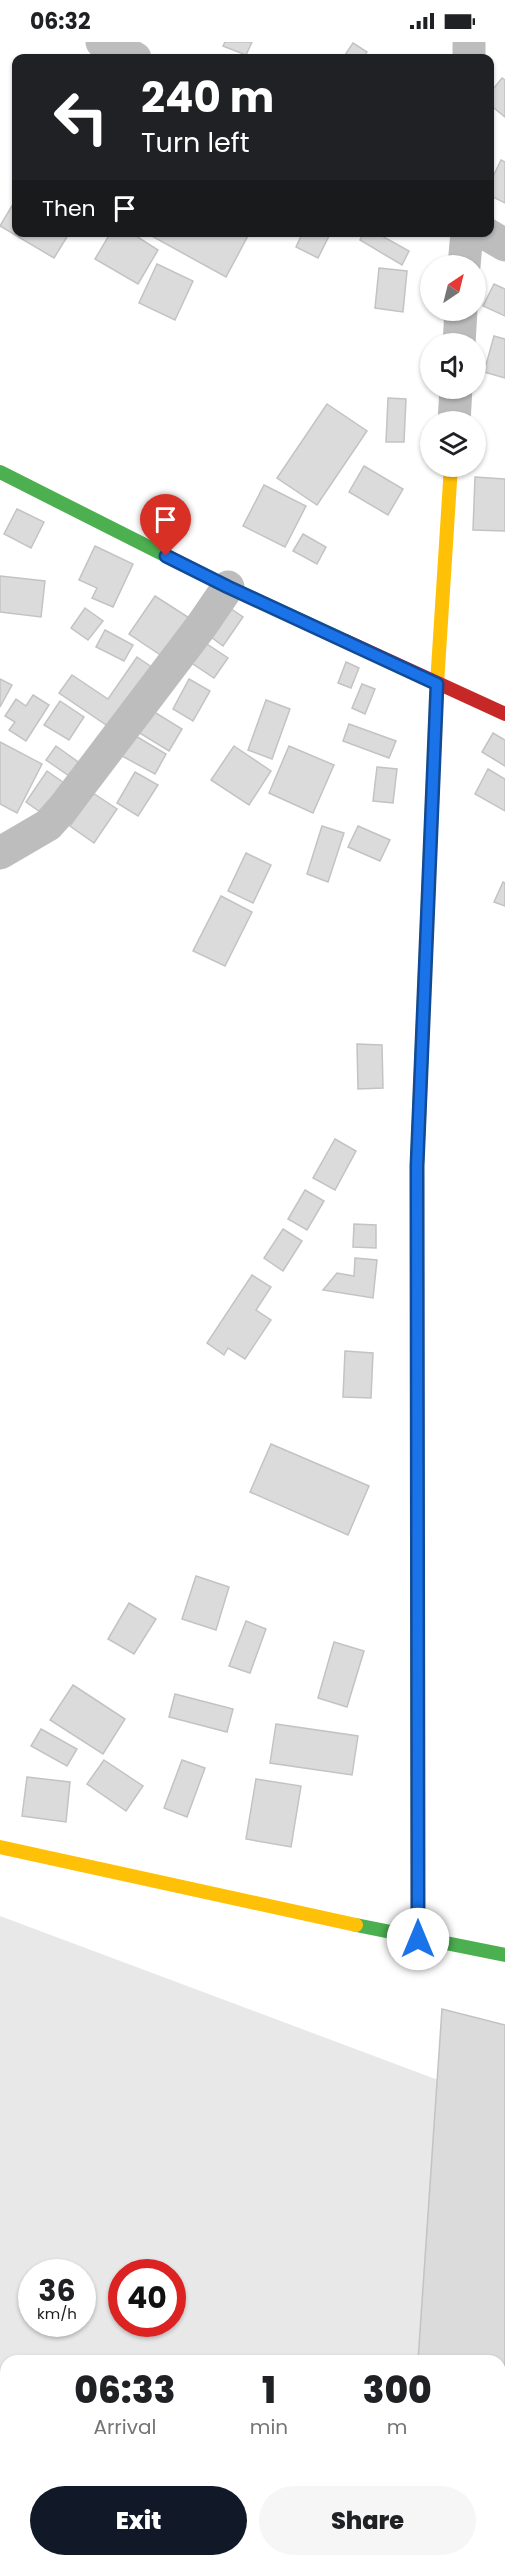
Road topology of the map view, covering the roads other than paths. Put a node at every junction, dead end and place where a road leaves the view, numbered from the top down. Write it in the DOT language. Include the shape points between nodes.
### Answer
graph roads {
  1 [pos="102,42"];
  2 [pos="127,54"];
  3 [pos="467,237"];
  4 [pos="491,237"];
  5 [pos="505,245"];
  6 [pos="466,255"];
  7 [pos="0,472"];
  8 [pos="450,477"];
  9 [pos="228,587"];
  10 [pos="437,684"];
  11 [pos="505,714"];
  12 [pos="0,853"];
  13 [pos="0,1847"];
  14 [pos="418,1939"];
  15 [pos="505,1955"];
  1 -- 2 [label="street"];
  3 -- 6 [label="street"];
  4 -- 5 [label="street"];
  7 -- 9 [label="street"];
  8 -- 10 [label="street"];
  9 -- 10 [label="street"];
  9 -- 12 [label="street" via="64,807 48,825"];
  10 -- 11 [label="street"];
  10 -- 14 [label="street" via="417,1166"];
  13 -- 14 [label="street"];
  14 -- 15 [label="street"];
}
